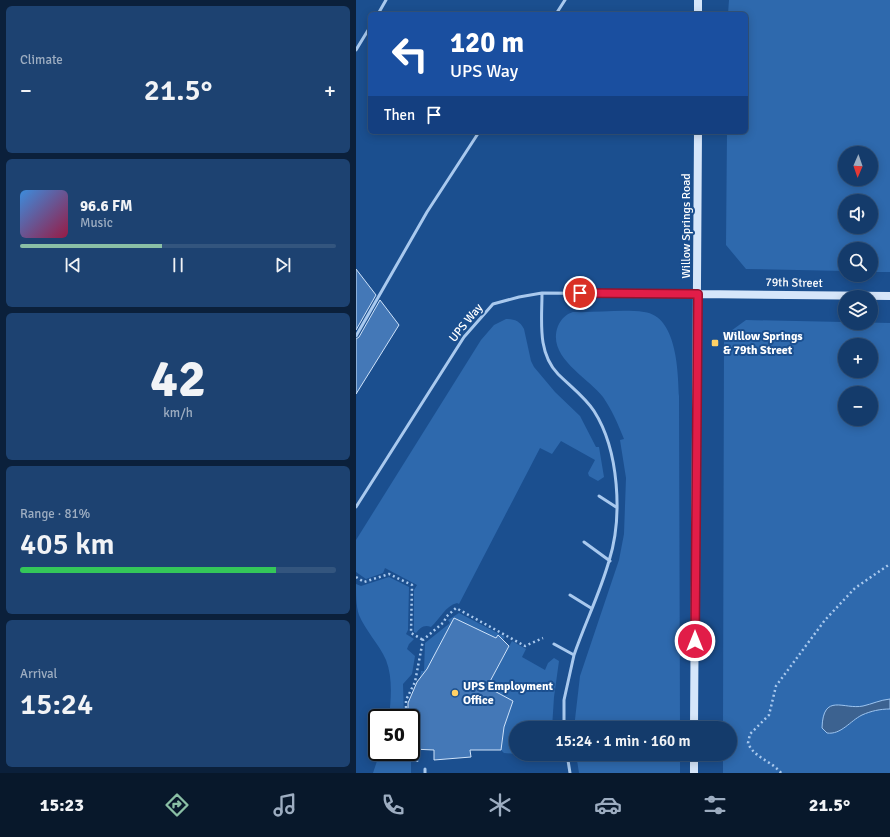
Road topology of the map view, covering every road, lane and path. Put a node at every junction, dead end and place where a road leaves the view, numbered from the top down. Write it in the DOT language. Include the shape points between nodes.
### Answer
graph roads {
  1 [pos="386,0"];
  2 [pos="564,0"];
  3 [pos="698,0"];
  4 [pos="379,12"];
  5 [pos="557,12"];
  6 [pos="698,12"];
  7 [pos="368,29"];
  8 [pos="356,50"];
  9 [pos="479,134"];
  10 [pos="698,134"];
  11 [pos="542,293"];
  12 [pos="698,294"];
  13 [pos="890,296"];
  14 [pos="356,336"];
  15 [pos="599,496"];
  16 [pos="616,507"];
  17 [pos="356,508"];
  18 [pos="584,542"];
  19 [pos="610,560"];
  20 [pos="890,564"];
  21 [pos="356,577"];
  22 [pos="570,595"];
  23 [pos="591,608"];
  24 [pos="543,638"];
  25 [pos="423,640"];
  26 [pos="554,644"];
  27 [pos="574,655"];
  28 [pos="406,709"];
  29 [pos="564,721"];
  30 [pos="694,721"];
  31 [pos="568,761"];
  32 [pos="694,761"];
  33 [pos="570,773"];
  34 [pos="694,773"];
  35 [pos="781,773"];
  1 -- 4 [label="lane"];
  2 -- 5 [label="lane"];
  3 -- 6 [label="main road"];
  7 -- 8 [label="lane"];
  9 -- 14 [label="lane" via="428,212"];
  10 -- 12 [label="main road, Willow Springs Road"];
  11 -- 12 [label="lane, UPS Way"];
  11 -- 16 [label="lane" via="543,350 557,372 591,407 605,431 614,462"];
  11 -- 17 [label="lane, UPS Way" via="493,304 464,337"];
  12 -- 13 [label="main road, 79th Street"];
  12 -- 30 [label="main road, Willow Springs Road"];
  15 -- 16 [label="lane"];
  16 -- 19 [label="lane"];
  18 -- 19 [label="lane"];
  19 -- 23 [label="lane"];
  20 -- 35 [label="path" via="855,588 828,616 776,686 770,715 750,734 748,743 752,751"];
  21 -- 25 [label="path" via="364,582 389,574 412,586 411,633"];
  22 -- 23 [label="lane"];
  23 -- 27 [label="lane"];
  24 -- 25 [label="path" via="525,646 456,608"];
  25 -- 28 [label="path" via="415,682 406,700"];
  26 -- 27 [label="lane"];
  27 -- 29 [label="lane" via="566,685"];
  31 -- 33 [label="lane"];
  32 -- 34 [label="main road"];
}
